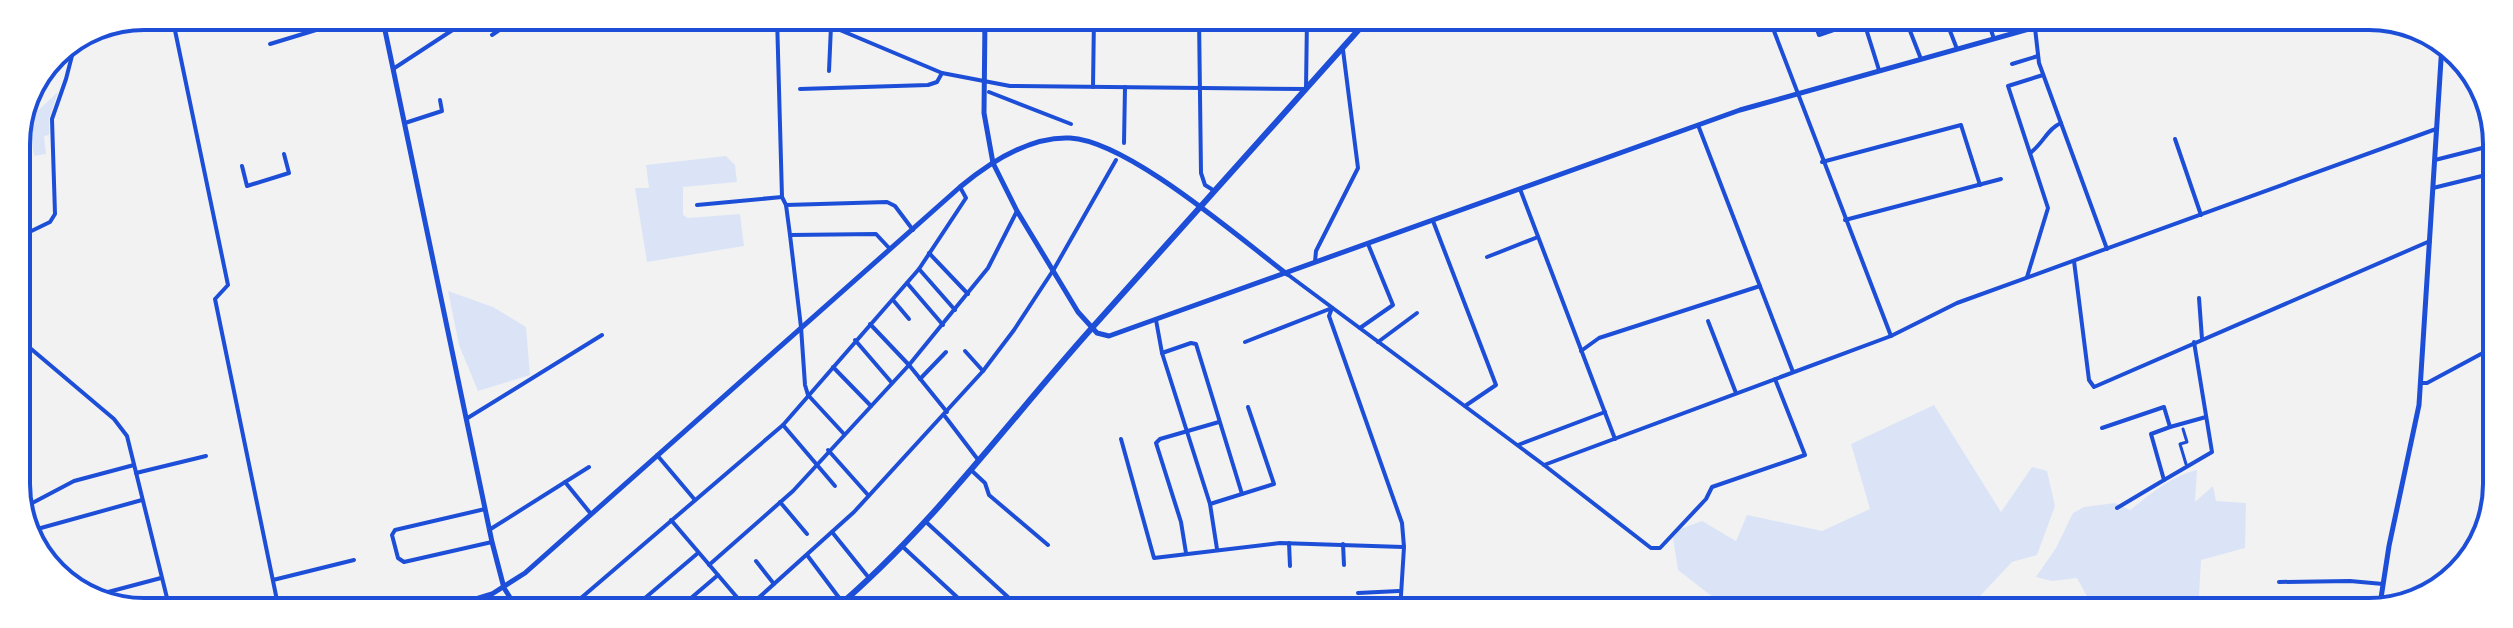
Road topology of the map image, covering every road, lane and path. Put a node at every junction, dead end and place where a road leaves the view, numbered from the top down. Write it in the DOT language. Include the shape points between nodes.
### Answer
graph roads {
  1 [pos="175,30"];
  2 [pos="316,30"];
  3 [pos="385,30"];
  4 [pos="453,30"];
  5 [pos="499,30"];
  6 [pos="777,30"];
  7 [pos="831,30"];
  8 [pos="840,30"];
  9 [pos="1094,30"];
  10 [pos="1199,30"];
  11 [pos="1307,30"];
  12 [pos="1359,30"];
  13 [pos="1773,30"];
  14 [pos="1866,30"];
  15 [pos="1910,30"];
  16 [pos="1950,30"];
  17 [pos="1991,30"];
  18 [pos="2025,30"];
  19 [pos="2035,30"];
  20 [pos="985,31"];
  21 [pos="492,35"];
  22 [pos="1994,39"];
  23 [pos="270,44"];
  24 [pos="1343,48"];
  25 [pos="1957,49"];
  26 [pos="2441,55"];
  27 [pos="72,56"];
  28 [pos="2038,56"];
  29 [pos="1921,59"];
  30 [pos="2012,64"];
  31 [pos="393,69"];
  32 [pos="1879,70"];
  33 [pos="829,71"];
  34 [pos="942,73"];
  35 [pos="2043,75"];
  36 [pos="984,81"];
  37 [pos="1093,87"];
  38 [pos="1125,87"];
  39 [pos="1200,88"];
  40 [pos="800,89"];
  41 [pos="1306,89"];
  42 [pos="989,92"];
  43 [pos="1797,93"];
  44 [pos="440,100"];
  45 [pos="405,123"];
  46 [pos="2061,123"];
  47 [pos="1071,124"];
  48 [pos="1698,125"];
  49 [pos="2436,129"];
  50 [pos="2175,139"];
  51 [pos="1124,143"];
  52 [pos="2483,148"];
  53 [pos="2030,153"];
  54 [pos="284,154"];
  55 [pos="1116,160"];
  56 [pos="2435,160"];
  57 [pos="1822,162"];
  58 [pos="993,163"];
  59 [pos="242,166"];
  60 [pos="2483,176"];
  61 [pos="2001,179"];
  62 [pos="1980,185"];
  63 [pos="960,187"];
  64 [pos="2433,188"];
  65 [pos="1520,189"];
  66 [pos="1213,190"];
  67 [pos="782,197"];
  68 [pos="697,205"];
  69 [pos="786,205"];
  70 [pos="1199,207"];
  71 [pos="1017,211"];
  72 [pos="2201,215"];
  73 [pos="1845,220"];
  74 [pos="1433,221"];
  75 [pos="913,230"];
  76 [pos="30,232"];
  77 [pos="790,235"];
  78 [pos="1538,237"];
  79 [pos="2430,241"];
  80 [pos="1368,244"];
  81 [pos="890,249"];
  82 [pos="2107,249"];
  83 [pos="929,253"];
  84 [pos="1487,257"];
  85 [pos="2074,261"];
  86 [pos="1315,264"];
  87 [pos="919,269"];
  88 [pos="1054,269"];
  89 [pos="1287,274"];
  90 [pos="2027,278"];
  91 [pos="907,283"];
  92 [pos="1760,286"];
  93 [pos="968,294"];
  94 [pos="2199,298"];
  95 [pos="893,300"];
  96 [pos="1332,308"];
  97 [pos="955,310"];
  98 [pos="1417,313"];
  99 [pos="909,319"];
  100 [pos="1156,320"];
  101 [pos="1708,321"];
  102 [pos="870,324"];
  103 [pos="943,325"];
  104 [pos="801,327"];
  105 [pos="1360,328"];
  106 [pos="1092,329"];
  107 [pos="602,335"];
  108 [pos="1891,336"];
  109 [pos="2202,339"];
  110 [pos="855,340"];
  111 [pos="1245,342"];
  112 [pos="1378,342"];
  113 [pos="2194,342"];
  114 [pos="30,348"];
  115 [pos="965,351"];
  116 [pos="1581,351"];
  117 [pos="946,352"];
  118 [pos="1162,353"];
  119 [pos="2483,353"];
  120 [pos="909,365"];
  121 [pos="833,367"];
  122 [pos="983,371"];
  123 [pos="1793,372"];
  124 [pos="920,379"];
  125 [pos="1775,379"];
  126 [pos="892,383"];
  127 [pos="2421,383"];
  128 [pos="1737,393"];
  129 [pos="808,395"];
  130 [pos="871,406"];
  131 [pos="1465,406"];
  132 [pos="1248,407"];
  133 [pos="1605,412"];
  134 [pos="945,414"];
  135 [pos="2206,417"];
  136 [pos="466,419"];
  137 [pos="1219,422"];
  138 [pos="783,425"];
  139 [pos="2170,427"];
  140 [pos="2102,428"];
  141 [pos="2183,429"];
  142 [pos="1186,431"];
  143 [pos="844,434"];
  144 [pos="1121,439"];
  145 [pos="1615,439"];
  146 [pos="1518,445"];
  147 [pos="828,450"];
  148 [pos="657,455"];
  149 [pos="206,456"];
  150 [pos="979,461"];
  151 [pos="2186,464"];
  152 [pos="134,465"];
  153 [pos="817,465"];
  154 [pos="1544,465"];
  155 [pos="589,467"];
  156 [pos="971,470"];
  157 [pos="136,473"];
  158 [pos="2164,480"];
  159 [pos="565,482"];
  160 [pos="835,486"];
  161 [pos="1242,494"];
  162 [pos="868,495"];
  163 [pos="142,500"];
  164 [pos="695,500"];
  165 [pos="780,502"];
  166 [pos="32,503"];
  167 [pos="1210,504"];
  168 [pos="2117,508"];
  169 [pos="485,509"];
  170 [pos="592,514"];
  171 [pos="671,520"];
  172 [pos="925,521"];
  173 [pos="39,528"];
  174 [pos="489,530"];
  175 [pos="832,532"];
  176 [pos="807,534"];
  177 [pos="492,542"];
  178 [pos="1289,543"];
  179 [pos="1343,544"];
  180 [pos="901,545"];
  181 [pos="1048,545"];
  182 [pos="1404,547"];
  183 [pos="1217,549"];
  184 [pos="698,553"];
  185 [pos="1186,553"];
  186 [pos="807,555"];
  187 [pos="354,560"];
  188 [pos="756,561"];
  189 [pos="709,565"];
  190 [pos="1344,565"];
  191 [pos="1290,566"];
  192 [pos="718,575"];
  193 [pos="161,578"];
  194 [pos="869,578"];
  195 [pos="273,580"];
  196 [pos="2279,582"];
  197 [pos="774,584"];
  198 [pos="2383,584"];
  199 [pos="504,588"];
  200 [pos="1400,591"];
  201 [pos="109,592"];
  202 [pos="1358,593"];
  203 [pos="2381,597"];
  204 [pos="167,598"];
  205 [pos="277,598"];
  206 [pos="475,598"];
  207 [pos="510,598"];
  208 [pos="581,598"];
  209 [pos="645,598"];
  210 [pos="691,598"];
  211 [pos="737,598"];
  212 [pos="758,598"];
  213 [pos="843,598"];
  214 [pos="848,598"];
  215 [pos="958,598"];
  216 [pos="1009,598"];
  217 [pos="1400,598"];
  1 -- 195 [label="street" via="225,259 228,285 215,299"];
  2 -- 23 [label="street"];
  3 -- 31 [label="main road"];
  4 -- 31 [label="street"];
  5 -- 21 [label="street"];
  6 -- 67 [label="street"];
  7 -- 33 [label="street"];
  8 -- 34 [label="street"];
  9 -- 37 [label="street"];
  10 -- 39 [label="street"];
  11 -- 41 [label="street"];
  12 -- 24 [label="highway"];
  13 -- 43 [label="street"];
  14 -- 32 [label="street"];
  15 -- 29 [label="street"];
  16 -- 25 [label="street"];
  17 -- 22 [label="street"];
  18 -- 22 [label="main road"];
  19 -- 28 [label="street"];
  20 -- 36 [label="main road"];
  22 -- 25 [label="main road"];
  24 -- 41 [label="highway"];
  24 -- 86 [label="street" via="1358,168 1316,251"];
  25 -- 29 [label="main road"];
  26 -- 49 [label="main road"];
  27 -- 76 [label="street" via="52,119 55,214"];
  28 -- 30 [label="street"];
  28 -- 35 [label="street"];
  29 -- 32 [label="main road"];
  31 -- 45 [label="main road"];
  32 -- 43 [label="main road"];
  34 -- 36 [label="street"];
  34 -- 40 [label="street" via="928,85"];
  35 -- 46 [label="street"];
  35 -- 53 [label="street" via="2008,86"];
  36 -- 37 [label="street"];
  36 -- 58 [label="main road" via="985,129"];
  37 -- 38 [label="street"];
  38 -- 39 [label="street"];
  38 -- 51 [label="street"];
  39 -- 41 [label="street"];
  39 -- 66 [label="street" via="1201,179"];
  41 -- 66 [label="highway"];
  42 -- 47 [label="street"];
  43 -- 48 [label="main road"];
  43 -- 57 [label="street"];
  44 -- 45 [label="street" via="442,111"];
  45 -- 136 [label="main road"];
  46 -- 53 [label="street"];
  46 -- 82 [label="street"];
  48 -- 65 [label="main road"];
  48 -- 92 [label="street"];
  49 -- 56 [label="main road"];
  49 -- 72 [label="street"];
  50 -- 72 [label="street"];
  52 -- 56 [label="street"];
  53 -- 90 [label="street" via="2048,208"];
  54 -- 59 [label="street" via="289,173 247,186"];
  55 -- 88 [label="street"];
  56 -- 64 [label="main road"];
  57 -- 62 [label="street" via="1961,125"];
  57 -- 73 [label="street"];
  58 -- 63 [label="main road"];
  58 -- 70 [label="main road" via="1049,140 1092,142 1120,153"];
  58 -- 71 [label="main road"];
  60 -- 64 [label="street"];
  61 -- 62 [label="street"];
  62 -- 73 [label="street"];
  63 -- 75 [label="main road"];
  63 -- 83 [label="street" via="966,198"];
  64 -- 79 [label="main road"];
  65 -- 74 [label="main road"];
  65 -- 78 [label="street"];
  66 -- 70 [label="highway"];
  67 -- 68 [label="street"];
  67 -- 69 [label="street"];
  69 -- 75 [label="street" via="887,202"];
  69 -- 77 [label="street"];
  70 -- 89 [label="main road"];
  70 -- 106 [label="highway"];
  71 -- 88 [label="main road"];
  71 -- 93 [label="street" via="988,268"];
  72 -- 82 [label="street"];
  73 -- 108 [label="street"];
  74 -- 80 [label="main road"];
  74 -- 131 [label="street" via="1496,385"];
  75 -- 81 [label="main road"];
  77 -- 81 [label="street" via="876,234"];
  77 -- 104 [label="street"];
  78 -- 84 [label="street"];
  78 -- 116 [label="street"];
  79 -- 109 [label="street"];
  79 -- 127 [label="main road"];
  80 -- 86 [label="main road"];
  80 -- 105 [label="street" via="1393,305"];
  81 -- 104 [label="main road"];
  82 -- 85 [label="street"];
  83 -- 87 [label="street"];
  83 -- 93 [label="street"];
  85 -- 90 [label="street"];
  85 -- 113 [label="street" via="2094,387"];
  86 -- 89 [label="main road"];
  87 -- 91 [label="street"];
  87 -- 97 [label="street"];
  88 -- 106 [label="main road"];
  88 -- 122 [label="street"];
  89 -- 96 [label="street"];
  89 -- 100 [label="main road"];
  90 -- 108 [label="street" via="1957,303"];
  91 -- 95 [label="street"];
  91 -- 103 [label="street"];
  92 -- 116 [label="street" via="1599,338"];
  92 -- 123 [label="street"];
  93 -- 97 [label="street"];
  94 -- 109 [label="street"];
  95 -- 99 [label="street"];
  95 -- 102 [label="street"];
  96 -- 105 [label="street"];
  96 -- 111 [label="street"];
  96 -- 182 [label="street" via="1329,316 1402,523"];
  97 -- 103 [label="street"];
  98 -- 112 [label="street"];
  100 -- 106 [label="main road" via="1109,336"];
  100 -- 118 [label="street"];
  101 -- 128 [label="street"];
  102 -- 110 [label="street"];
  102 -- 120 [label="street"];
  103 -- 120 [label="street"];
  104 -- 129 [label="street"];
  104 -- 148 [label="main road"];
  105 -- 112 [label="street"];
  106 -- 150 [label="highway"];
  107 -- 136 [label="street"];
  108 -- 123 [label="street"];
  109 -- 113 [label="street"];
  110 -- 121 [label="street"];
  110 -- 126 [label="street"];
  112 -- 131 [label="street"];
  113 -- 135 [label="street"];
  114 -- 152 [label="street" via="118,423"];
  115 -- 122 [label="street"];
  116 -- 133 [label="street"];
  117 -- 124 [label="street"];
  118 -- 137 [label="street" via="1196,344"];
  118 -- 142 [label="street"];
  119 -- 127 [label="street"];
  120 -- 124 [label="street"];
  120 -- 126 [label="street"];
  121 -- 129 [label="street"];
  121 -- 130 [label="street"];
  122 -- 134 [label="street"];
  123 -- 125 [label="street"];
  124 -- 134 [label="street"];
  125 -- 128 [label="street"];
  125 -- 154 [label="street" via="1805,455 1712,487 1660,548 1651,548"];
  126 -- 130 [label="street"];
  127 -- 198 [label="main road"];
  128 -- 145 [label="street"];
  129 -- 138 [label="street"];
  129 -- 143 [label="street"];
  130 -- 143 [label="street"];
  131 -- 146 [label="street"];
  132 -- 161 [label="street" via="1274,484"];
  133 -- 145 [label="street"];
  133 -- 146 [label="street"];
  134 -- 150 [label="street"];
  134 -- 162 [label="street"];
  135 -- 139 [label="street"];
  135 -- 158 [label="street" via="2212,452"];
  136 -- 169 [label="main road"];
  137 -- 142 [label="street"];
  137 -- 161 [label="street"];
  138 -- 153 [label="street"];
  138 -- 164 [label="street"];
  139 -- 140 [label="street" via="2164,407"];
  139 -- 158 [label="street" via="2151,434"];
  141 -- 151 [label="street" via="2187,442 2180,444"];
  142 -- 167 [label="street"];
  142 -- 185 [label="street" via="1156,443"];
  143 -- 147 [label="street"];
  144 -- 185 [label="street" via="1154,558"];
  145 -- 154 [label="street"];
  146 -- 154 [label="street"];
  147 -- 153 [label="street"];
  147 -- 162 [label="street"];
  148 -- 164 [label="street"];
  148 -- 170 [label="main road"];
  149 -- 157 [label="street"];
  150 -- 156 [label="highway"];
  152 -- 157 [label="street"];
  152 -- 166 [label="street" via="74,481"];
  153 -- 160 [label="street"];
  153 -- 165 [label="street"];
  155 -- 159 [label="street"];
  156 -- 172 [label="highway"];
  156 -- 181 [label="street" via="989,495"];
  157 -- 163 [label="street"];
  158 -- 168 [label="street"];
  159 -- 170 [label="street"];
  159 -- 174 [label="street"];
  161 -- 167 [label="street"];
  162 -- 175 [label="street"];
  163 -- 173 [label="street"];
  163 -- 193 [label="street"];
  164 -- 171 [label="street"];
  165 -- 176 [label="street"];
  165 -- 189 [label="street"];
  167 -- 183 [label="street"];
  169 -- 174 [label="main road"];
  169 -- 177 [label="street" via="395,530 392,535 404,562"];
  170 -- 199 [label="main road"];
  171 -- 184 [label="street"];
  171 -- 208 [label="street"];
  172 -- 180 [label="highway"];
  172 -- 216 [label="street"];
  174 -- 177 [label="main road"];
  175 -- 186 [label="street"];
  175 -- 194 [label="street"];
  177 -- 199 [label="main road"];
  178 -- 179 [label="street"];
  178 -- 183 [label="street"];
  178 -- 191 [label="street"];
  179 -- 182 [label="street"];
  179 -- 190 [label="street"];
  180 -- 194 [label="highway"];
  180 -- 215 [label="street"];
  182 -- 200 [label="street"];
  183 -- 185 [label="street"];
  184 -- 189 [label="street"];
  184 -- 209 [label="street"];
  186 -- 197 [label="street"];
  186 -- 213 [label="street"];
  187 -- 195 [label="street"];
  188 -- 197 [label="street"];
  189 -- 192 [label="street"];
  192 -- 210 [label="street"];
  192 -- 211 [label="street"];
  193 -- 201 [label="street"];
  193 -- 204 [label="street"];
  194 -- 214 [label="highway"];
  195 -- 205 [label="street"];
  196 -- 198 [label="street"];
  197 -- 212 [label="street"];
  198 -- 203 [label="main road"];
  199 -- 206 [label="main road"];
  199 -- 207 [label="main road"];
  200 -- 202 [label="street"];
  200 -- 217 [label="street"];
}
